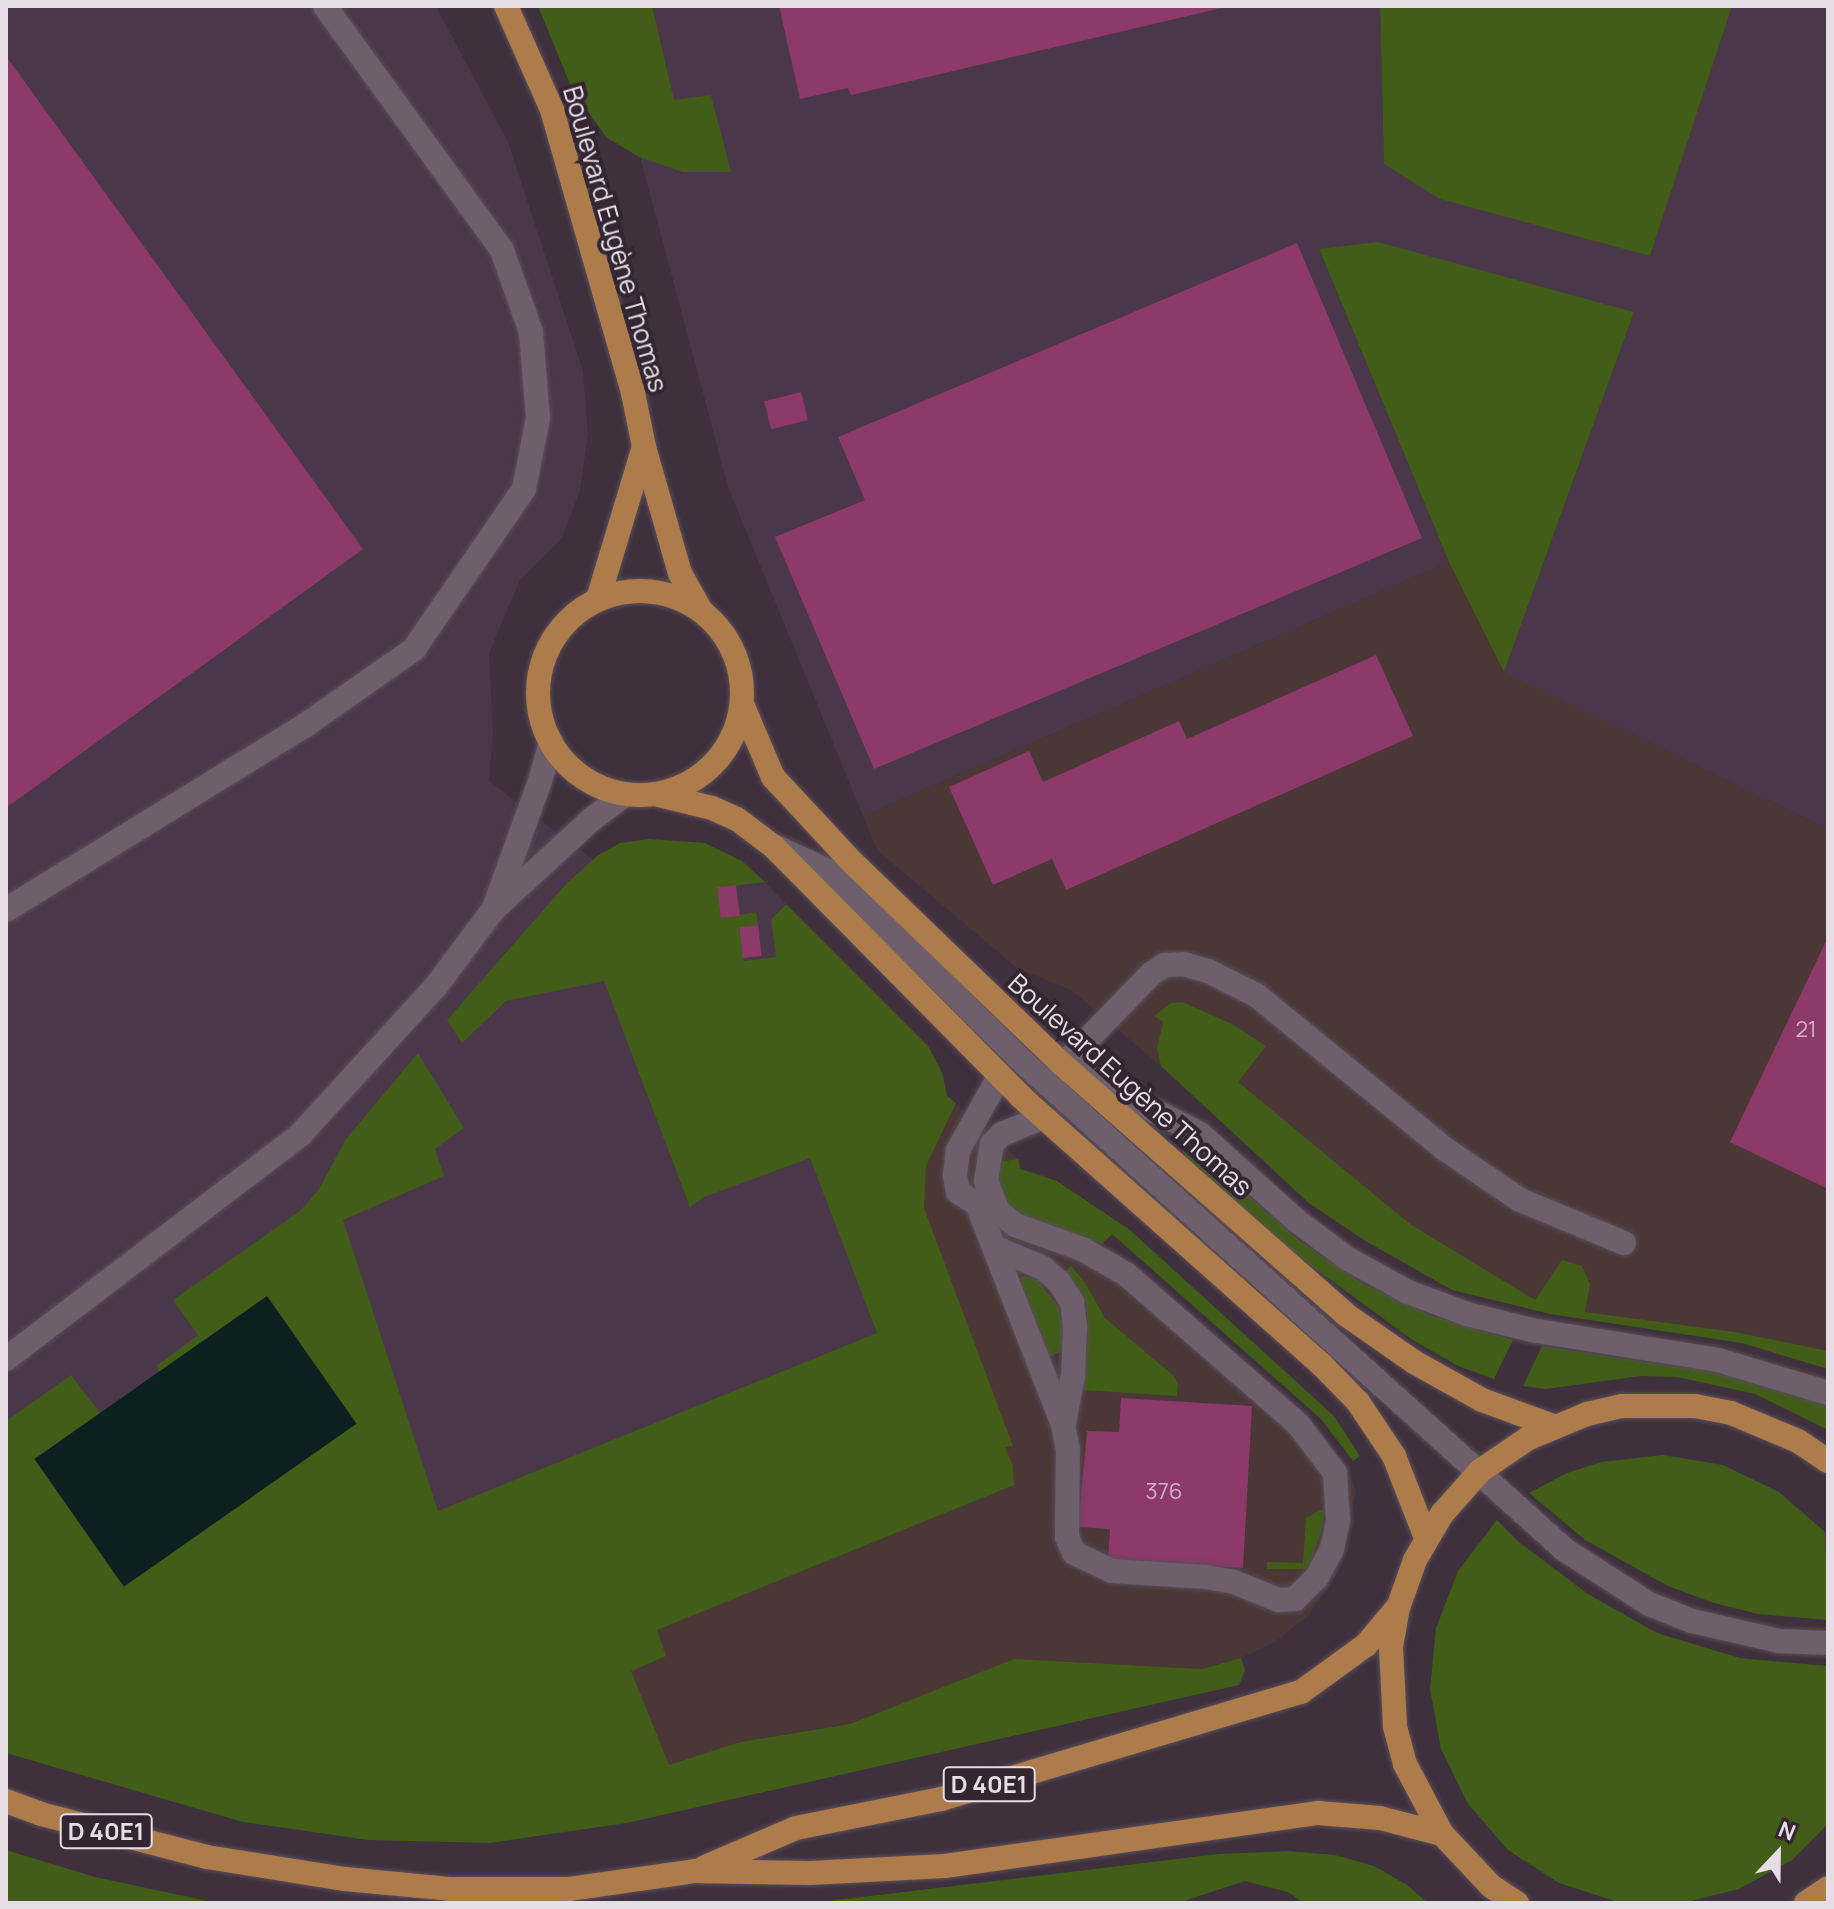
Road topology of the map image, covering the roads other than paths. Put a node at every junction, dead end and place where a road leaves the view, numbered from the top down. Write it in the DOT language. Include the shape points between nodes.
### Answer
graph roads {
  1 [pos="325,6"];
  2 [pos="506,6"];
  3 [pos="644,447"];
  4 [pos="598,599"];
  5 [pos="700,609"];
  6 [pos="742,704"];
  7 [pos="551,742"];
  8 [pos="626,794"];
  9 [pos="655,794"];
  10 [pos="774,847"];
  11 [pos="6,910"];
  12 [pos="493,910"];
  13 [pos="1063,1065"];
  14 [pos="1000,1075"];
  15 [pos="1044,1117"];
  16 [pos="1624,1243"];
  17 [pos="994,1247"];
  18 [pos="6,1359"];
  19 [pos="1828,1393"];
  20 [pos="1063,1425"];
  21 [pos="1553,1426"];
  22 [pos="1828,1461"];
  23 [pos="1480,1471"];
  24 [pos="1426,1538"];
  25 [pos="1398,1608"];
  26 [pos="1828,1643"];
  27 [pos="6,1801"];
  28 [pos="1442,1834"];
  29 [pos="695,1871"];
  30 [pos="1828,1888"];
  31 [pos="1494,1894"];
  32 [pos="1517,1903"];
  33 [pos="1806,1903"];
  1 -- 11 [label="street" via="502,250 531,332 538,418 524,489 414,649 307,724"];
  2 -- 3 [label="main road, Boulevard Eugène Thomas" via="552,110"];
  3 -- 4 [label="main road, Boulevard Eugène Thomas"];
  3 -- 5 [label="main road, Boulevard Eugène Thomas" via="680,573"];
  4 -- 5 [label="main road" via="633,591 668,594"];
  4 -- 7 [label="main road" via="564,626 542,664 538,693"];
  5 -- 6 [label="main road" via="734,651 742,677"];
  6 -- 9 [label="main road" via="736,731 705,773"];
  6 -- 13 [label="main road, Boulevard Eugène Thomas" via="773,777 853,863"];
  7 -- 8 [label="main road" via="573,771"];
  7 -- 12 [label="street"];
  8 -- 9 [label="main road"];
  8 -- 12 [label="street"];
  9 -- 10 [label="main road" via="737,819"];
  10 -- 14 [label="main road"];
  10 -- 23 [label="street" via="832,873 1020,1059"];
  12 -- 18 [label="street" via="437,985 300,1135"];
  13 -- 16 [label="street" via="1152,973 1165,965 1184,964 1208,971 1256,995 1445,1149 1520,1200"];
  13 -- 19 [label="street" via="1200,1134 1297,1221 1348,1259 1408,1292 1531,1330 1718,1360"];
  13 -- 21 [label="main road, Boulevard Eugène Thomas" via="1345,1314 1482,1400"];
  14 -- 15 [label="main road"];
  14 -- 17 [label="street" via="958,1150 955,1175 958,1192 977,1204"];
  15 -- 20 [label="street" via="1002,1134 992,1144 986,1181 998,1211 1015,1225 1082,1249 1126,1274 1298,1424 1335,1473 1338,1520 1332,1549 1317,1577 1295,1599 1278,1600 1220,1579 1112,1571 1089,1563 1074,1553 1067,1537 1068,1450"];
  15 -- 24 [label="main road" via="1358,1402 1394,1456"];
  17 -- 20 [label="street"];
  17 -- 20 [label="street" via="1043,1268 1072,1302 1073,1375"];
  21 -- 22 [label="main road" via="1622,1406 1695,1406 1765,1425"];
  21 -- 23 [label="main road"];
  23 -- 24 [label="main road"];
  23 -- 26 [label="street" via="1565,1550 1649,1604 1734,1632"];
  24 -- 25 [label="main road"];
  25 -- 28 [label="main road" via="1390,1686 1395,1726 1405,1764"];
  25 -- 29 [label="main road, D 40E1" via="1366,1645 1301,1692 941,1799 796,1828"];
  27 -- 29 [label="main road, D 40E1" via="207,1857 360,1880 450,1889 569,1889"];
  28 -- 29 [label="main road, D 40E1" via="1380,1818 1318,1813 945,1866 810,1873"];
  28 -- 31 [label="main road"];
  30 -- 33 [label="main road"];
  31 -- 32 [label="main road"];
}
